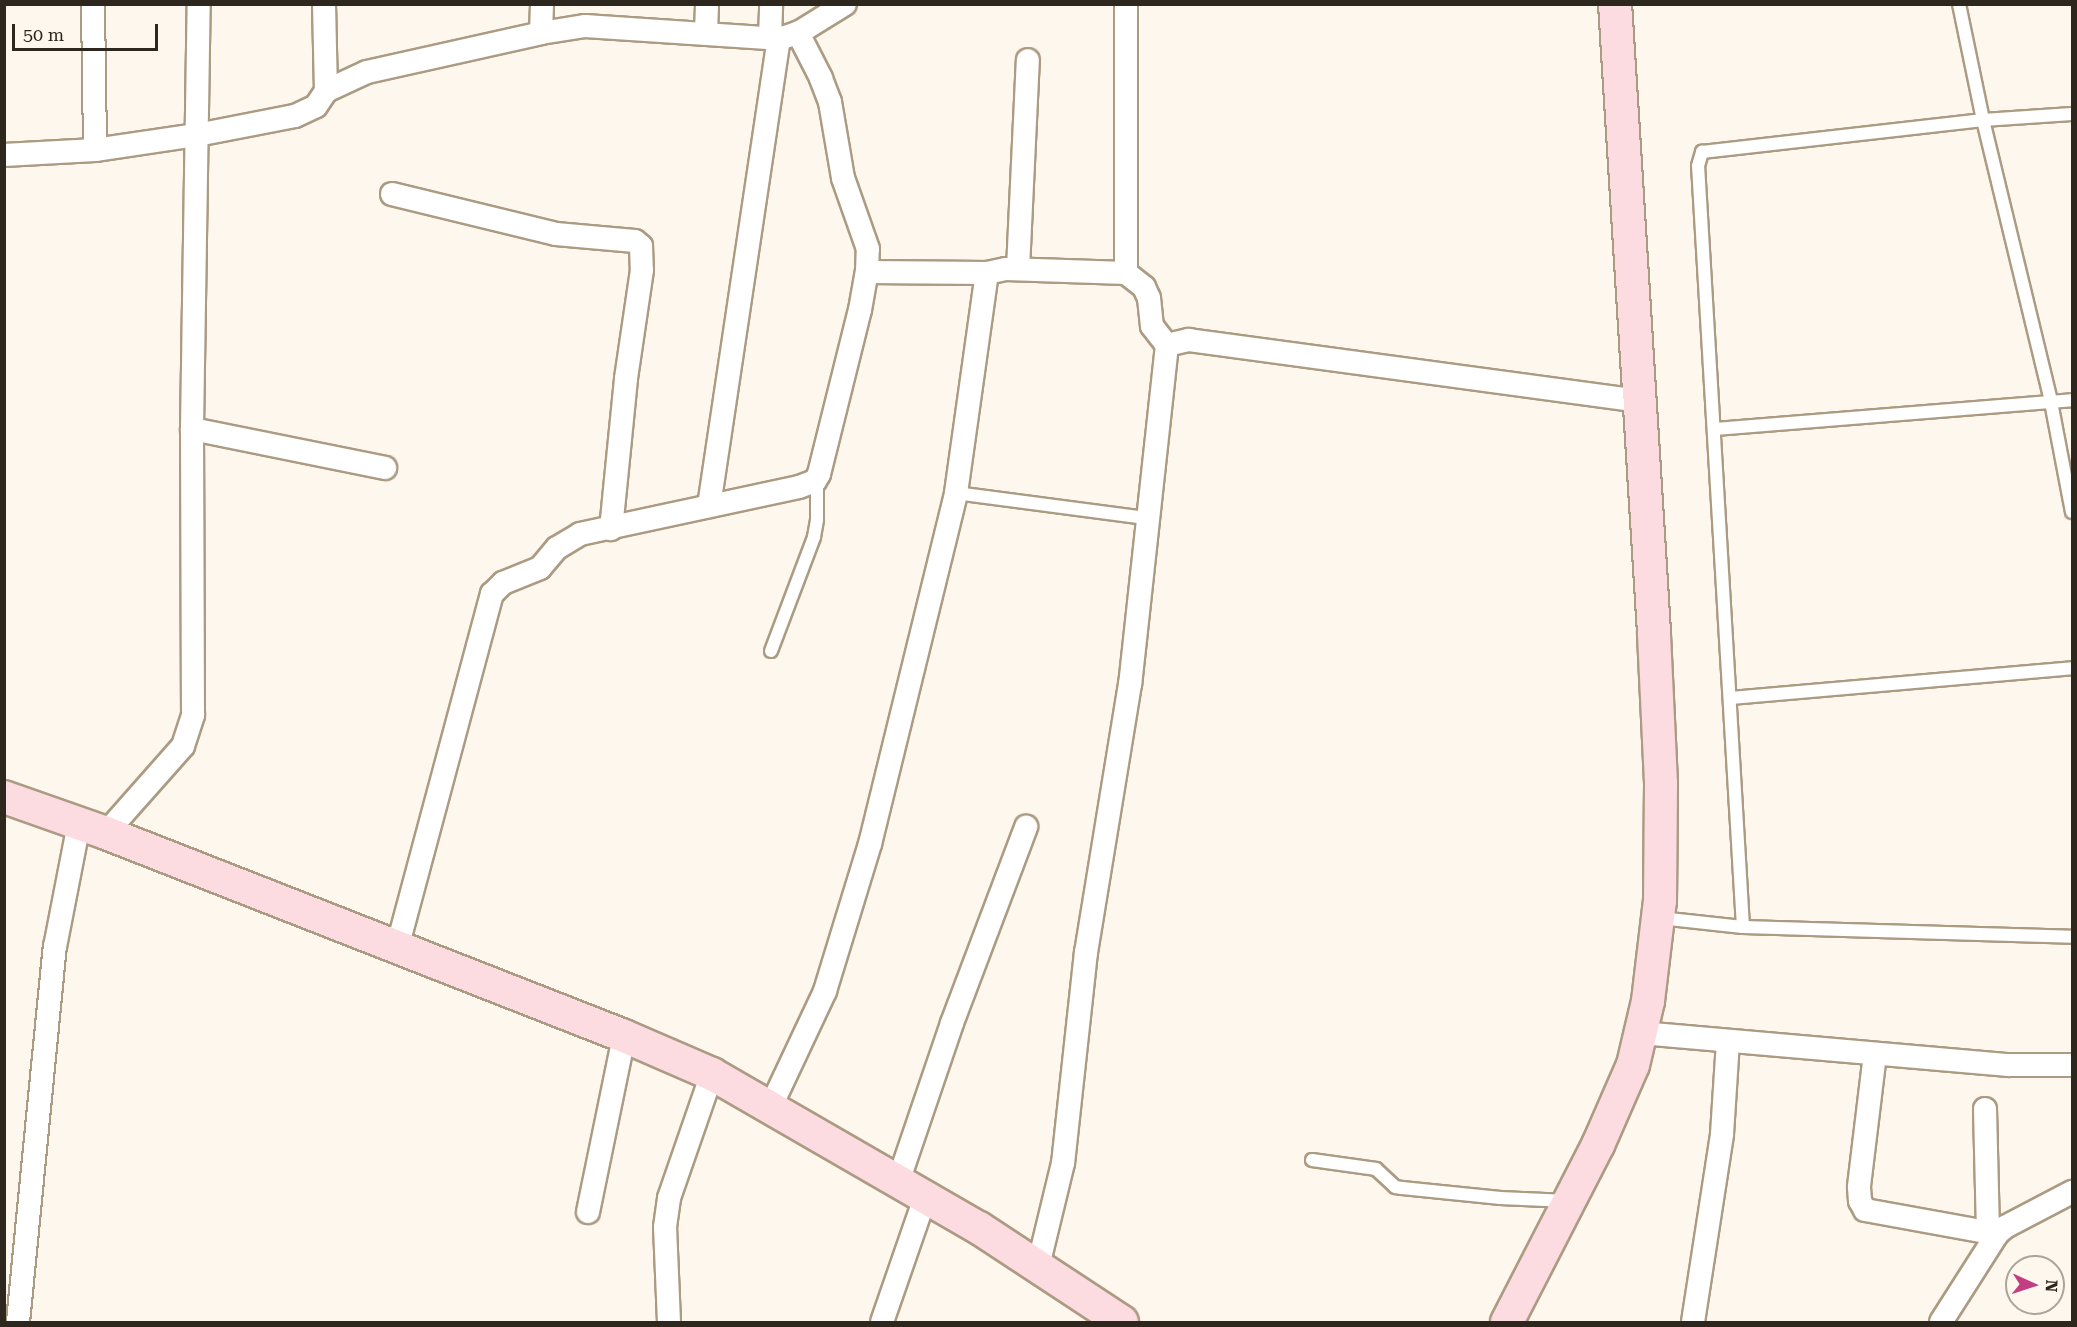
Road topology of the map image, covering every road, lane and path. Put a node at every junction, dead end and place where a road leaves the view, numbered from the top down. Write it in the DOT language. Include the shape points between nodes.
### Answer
graph roads {
  1 [pos="93,4"];
  2 [pos="199,4"];
  3 [pos="324,4"];
  4 [pos="542,4"];
  5 [pos="707,4"];
  6 [pos="771,4"];
  7 [pos="845,4"];
  8 [pos="1126,4"];
  9 [pos="1615,4"];
  10 [pos="1959,4"];
  11 [pos="541,33"];
  12 [pos="706,33"];
  13 [pos="783,36"];
  14 [pos="1028,60"];
  15 [pos="326,91"];
  16 [pos="2073,114"];
  17 [pos="1983,120"];
  18 [pos="198,135"];
  19 [pos="95,150"];
  20 [pos="4,155"];
  21 [pos="392,195"];
  22 [pos="1018,269"];
  23 [pos="867,272"];
  24 [pos="987,273"];
  25 [pos="1126,273"];
  26 [pos="1167,345"];
  27 [pos="2073,400"];
  28 [pos="1639,401"];
  29 [pos="2051,402"];
  30 [pos="192,429"];
  31 [pos="1715,429"];
  32 [pos="385,468"];
  33 [pos="817,477"];
  34 [pos="956,493"];
  35 [pos="709,506"];
  36 [pos="2073,513"];
  37 [pos="1147,518"];
  38 [pos="611,529"];
  39 [pos="771,651"];
  40 [pos="2073,668"];
  41 [pos="1731,698"];
  42 [pos="4,797"];
  43 [pos="1026,827"];
  44 [pos="93,828"];
  45 [pos="1659,917"];
  46 [pos="1743,927"];
  47 [pos="2073,937"];
  48 [pos="397,948"];
  49 [pos="1641,1033"];
  50 [pos="624,1036"];
  51 [pos="1728,1042"];
  52 [pos="1875,1054"];
  53 [pos="2073,1065"];
  54 [pos="712,1074"];
  55 [pos="771,1106"];
  56 [pos="1985,1109"];
  57 [pos="1312,1160"];
  58 [pos="899,1179"];
  59 [pos="2073,1192"];
  60 [pos="926,1196"];
  61 [pos="1569,1202"];
  62 [pos="588,1212"];
  63 [pos="1993,1234"];
  64 [pos="1038,1266"];
  65 [pos="18,1323"];
  66 [pos="669,1323"];
  67 [pos="882,1323"];
  68 [pos="1122,1323"];
  69 [pos="1507,1323"];
  70 [pos="1693,1323"];
  71 [pos="1941,1323"];
  1 -- 19 [label="street"];
  2 -- 18 [label="street"];
  3 -- 15 [label="street"];
  4 -- 11 [label="street"];
  5 -- 12 [label="street"];
  6 -- 13 [label="street"];
  7 -- 13 [label="street"];
  8 -- 25 [label="street"];
  9 -- 28 [label="main road"];
  10 -- 17 [label="lane"];
  11 -- 12 [label="street" via="585,26"];
  11 -- 15 [label="street" via="367,72"];
  12 -- 13 [label="street"];
  13 -- 23 [label="street" via="821,78 830,102 843,178 868,249"];
  13 -- 35 [label="street"];
  14 -- 22 [label="street"];
  15 -- 18 [label="street" via="316,106 295,116"];
  16 -- 17 [label="lane"];
  17 -- 29 [label="lane"];
  17 -- 31 [label="lane" via="1702,152 1698,166"];
  18 -- 19 [label="street"];
  18 -- 30 [label="street"];
  19 -- 20 [label="street"];
  21 -- 38 [label="street" via="556,234 635,241 641,246 642,270"];
  22 -- 24 [label="street"];
  22 -- 25 [label="street"];
  23 -- 24 [label="street"];
  23 -- 33 [label="street"];
  24 -- 34 [label="street"];
  25 -- 26 [label="street" via="1144,287 1152,326"];
  26 -- 28 [label="street" via="1189,340"];
  26 -- 37 [label="street"];
  27 -- 29 [label="lane"];
  28 -- 45 [label="main road" via="1661,783"];
  29 -- 31 [label="lane"];
  29 -- 36 [label="lane"];
  30 -- 32 [label="street"];
  30 -- 44 [label="street" via="193,715 183,746"];
  31 -- 41 [label="lane" via="1720,577"];
  33 -- 35 [label="street" via="799,487"];
  33 -- 39 [label="lane" via="819,498 814,537"];
  34 -- 37 [label="lane"];
  34 -- 55 [label="street" via="870,844 825,991"];
  35 -- 38 [label="street"];
  37 -- 64 [label="street" via="1130,684 1086,952 1063,1163"];
  38 -- 48 [label="street" via="569,539 540,568 503,583 492,594"];
  40 -- 41 [label="lane"];
  41 -- 46 [label="lane"];
  42 -- 44 [label="main road"];
  43 -- 58 [label="street" via="952,1023"];
  44 -- 48 [label="main road"];
  44 -- 65 [label="street" via="55,947"];
  45 -- 46 [label="lane"];
  45 -- 49 [label="main road"];
  46 -- 47 [label="lane"];
  48 -- 50 [label="main road"];
  49 -- 51 [label="street"];
  49 -- 61 [label="main road" via="1633,1065"];
  50 -- 54 [label="main road"];
  50 -- 62 [label="street"];
  51 -- 52 [label="street"];
  51 -- 70 [label="street" via="1722,1134"];
  52 -- 53 [label="street" via="2009,1065"];
  52 -- 63 [label="street" via="1859,1187 1865,1210"];
  54 -- 55 [label="main road"];
  54 -- 66 [label="street" via="669,1198 665,1227"];
  55 -- 58 [label="main road"];
  56 -- 63 [label="street"];
  57 -- 61 [label="lane" via="1376,1169 1402,1188"];
  58 -- 60 [label="main road"];
  59 -- 63 [label="street"];
  60 -- 64 [label="main road"];
  60 -- 67 [label="street"];
  61 -- 69 [label="main road"];
  63 -- 71 [label="street"];
  64 -- 68 [label="main road"];
}
